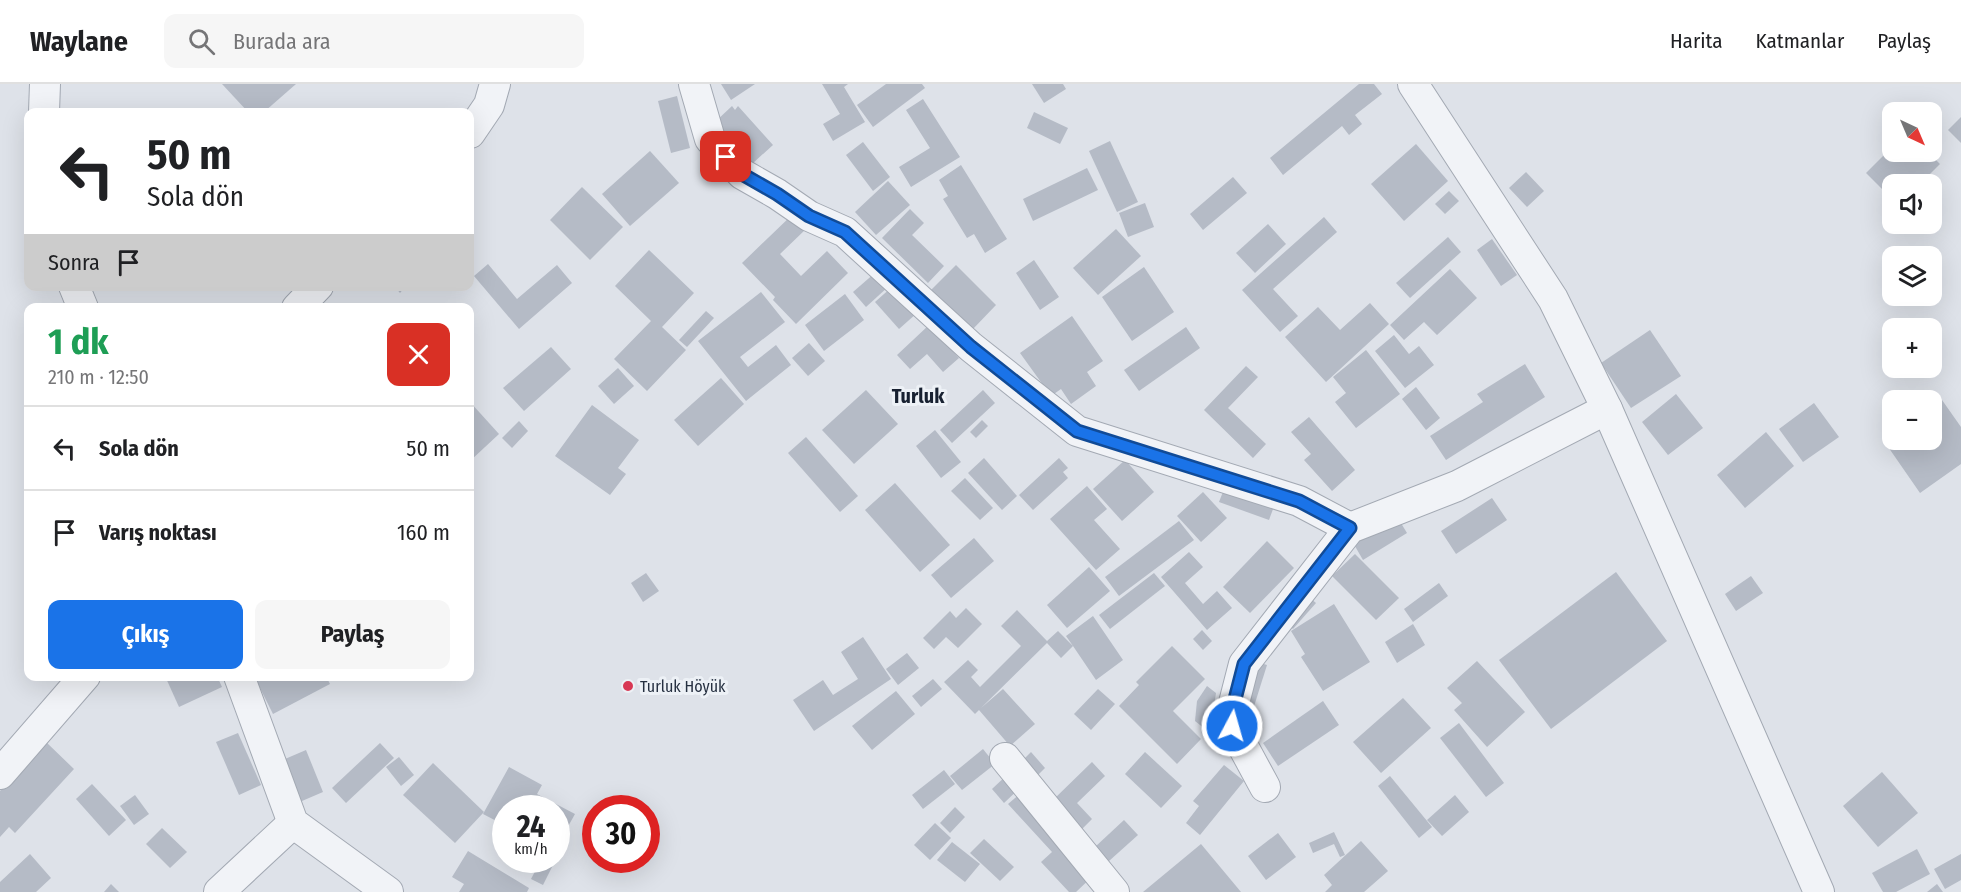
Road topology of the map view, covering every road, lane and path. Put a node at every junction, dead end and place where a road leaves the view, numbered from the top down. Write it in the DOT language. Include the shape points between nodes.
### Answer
graph roads {
  1 [pos="45,84"];
  2 [pos="495,84"];
  3 [pos="694,84"];
  4 [pos="1413,84"];
  5 [pos="44,108"];
  6 [pos="474,127"];
  7 [pos="313,291"];
  8 [pos="302,303"];
  9 [pos="1607,410"];
  10 [pos="1350,528"];
  11 [pos="81,681"];
  12 [pos="241,681"];
  13 [pos="1005,758"];
  14 [pos="0,774"];
  15 [pos="1265,787"];
  16 [pos="293,823"];
  17 [pos="219,892"];
  18 [pos="387,892"];
  19 [pos="1114,892"];
  20 [pos="1820,892"];
  1 -- 5 [label="street"];
  2 -- 6 [label="street" via="489,105"];
  3 -- 10 [label="street" via="710,139 742,174 809,216 845,232 971,347 1077,431 1299,501"];
  4 -- 9 [label="street" via="1552,299"];
  7 -- 8 [label="street"];
  9 -- 10 [label="street" via="1457,486"];
  9 -- 20 [label="street"];
  10 -- 15 [label="street" via="1244,664 1232,726"];
  11 -- 14 [label="street"];
  12 -- 16 [label="street"];
  13 -- 19 [label="street"];
  16 -- 17 [label="street"];
  16 -- 18 [label="street"];
}
